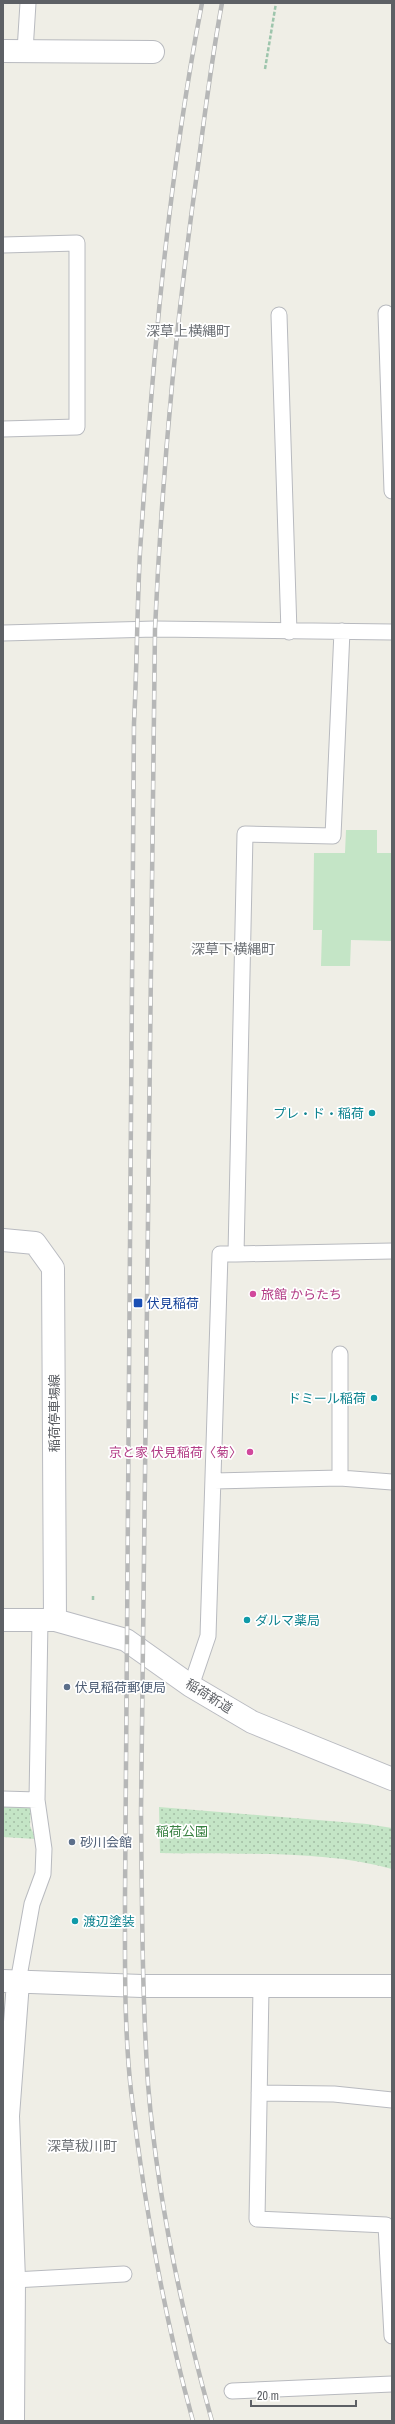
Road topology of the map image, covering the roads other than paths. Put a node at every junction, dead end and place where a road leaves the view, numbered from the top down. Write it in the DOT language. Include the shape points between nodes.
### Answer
graph roads {
  1 [pos="28,3"];
  2 [pos="3,51"];
  3 [pos="26,51"];
  4 [pos="153,52"];
  5 [pos="3,245"];
  6 [pos="386,313"];
  7 [pos="279,315"];
  8 [pos="3,429"];
  9 [pos="392,491"];
  10 [pos="342,631"];
  11 [pos="289,632"];
  12 [pos="392,632"];
  13 [pos="3,633"];
  14 [pos="3,1240"];
  15 [pos="392,1251"];
  16 [pos="236,1254"];
  17 [pos="340,1354"];
  18 [pos="340,1478"];
  19 [pos="214,1481"];
  20 [pos="392,1482"];
  21 [pos="3,1620"];
  22 [pos="48,1620"];
  23 [pos="191,1686"];
  24 [pos="392,1779"];
  25 [pos="3,1799"];
  26 [pos="37,1800"];
  27 [pos="10,1981"];
  28 [pos="392,1986"];
  29 [pos="261,1988"];
  30 [pos="259,2093"];
  31 [pos="392,2100"];
  32 [pos="389,2225"];
  33 [pos="124,2274"];
  34 [pos="14,2280"];
  35 [pos="392,2336"];
  36 [pos="392,2384"];
  37 [pos="232,2391"];
  38 [pos="13,2421"];
  1 -- 3 [label="lane"];
  2 -- 3 [label="street"];
  3 -- 4 [label="street"];
  5 -- 8 [label="lane" via="77,243 77,427"];
  6 -- 9 [label="lane"];
  7 -- 11 [label="lane"];
  10 -- 11 [label="lane"];
  10 -- 12 [label="lane"];
  10 -- 16 [label="lane" via="333,836 245,834"];
  11 -- 13 [label="lane" via="155,629"];
  14 -- 22 [label="street, 稲荷停車場線" via="35,1243 53,1268"];
  15 -- 16 [label="lane"];
  16 -- 19 [label="lane" via="220,1254"];
  17 -- 18 [label="lane"];
  18 -- 19 [label="lane"];
  18 -- 20 [label="lane"];
  19 -- 23 [label="lane" via="208,1636"];
  21 -- 22 [label="street, 稲荷新道"];
  22 -- 23 [label="street, 稲荷新道" via="126,1640"];
  22 -- 26 [label="lane"];
  23 -- 24 [label="street, 稲荷新道" via="252,1722"];
  25 -- 26 [label="lane"];
  26 -- 27 [label="lane" via="44,1850 43,1874"];
  27 -- 29 [label="street"];
  27 -- 34 [label="street" via="8,2116"];
  28 -- 29 [label="street"];
  29 -- 30 [label="lane"];
  30 -- 31 [label="lane" via="334,2094"];
  30 -- 32 [label="lane" via="257,2219"];
  32 -- 35 [label="lane"];
  33 -- 34 [label="lane"];
  34 -- 38 [label="street"];
  36 -- 37 [label="lane"];
}
